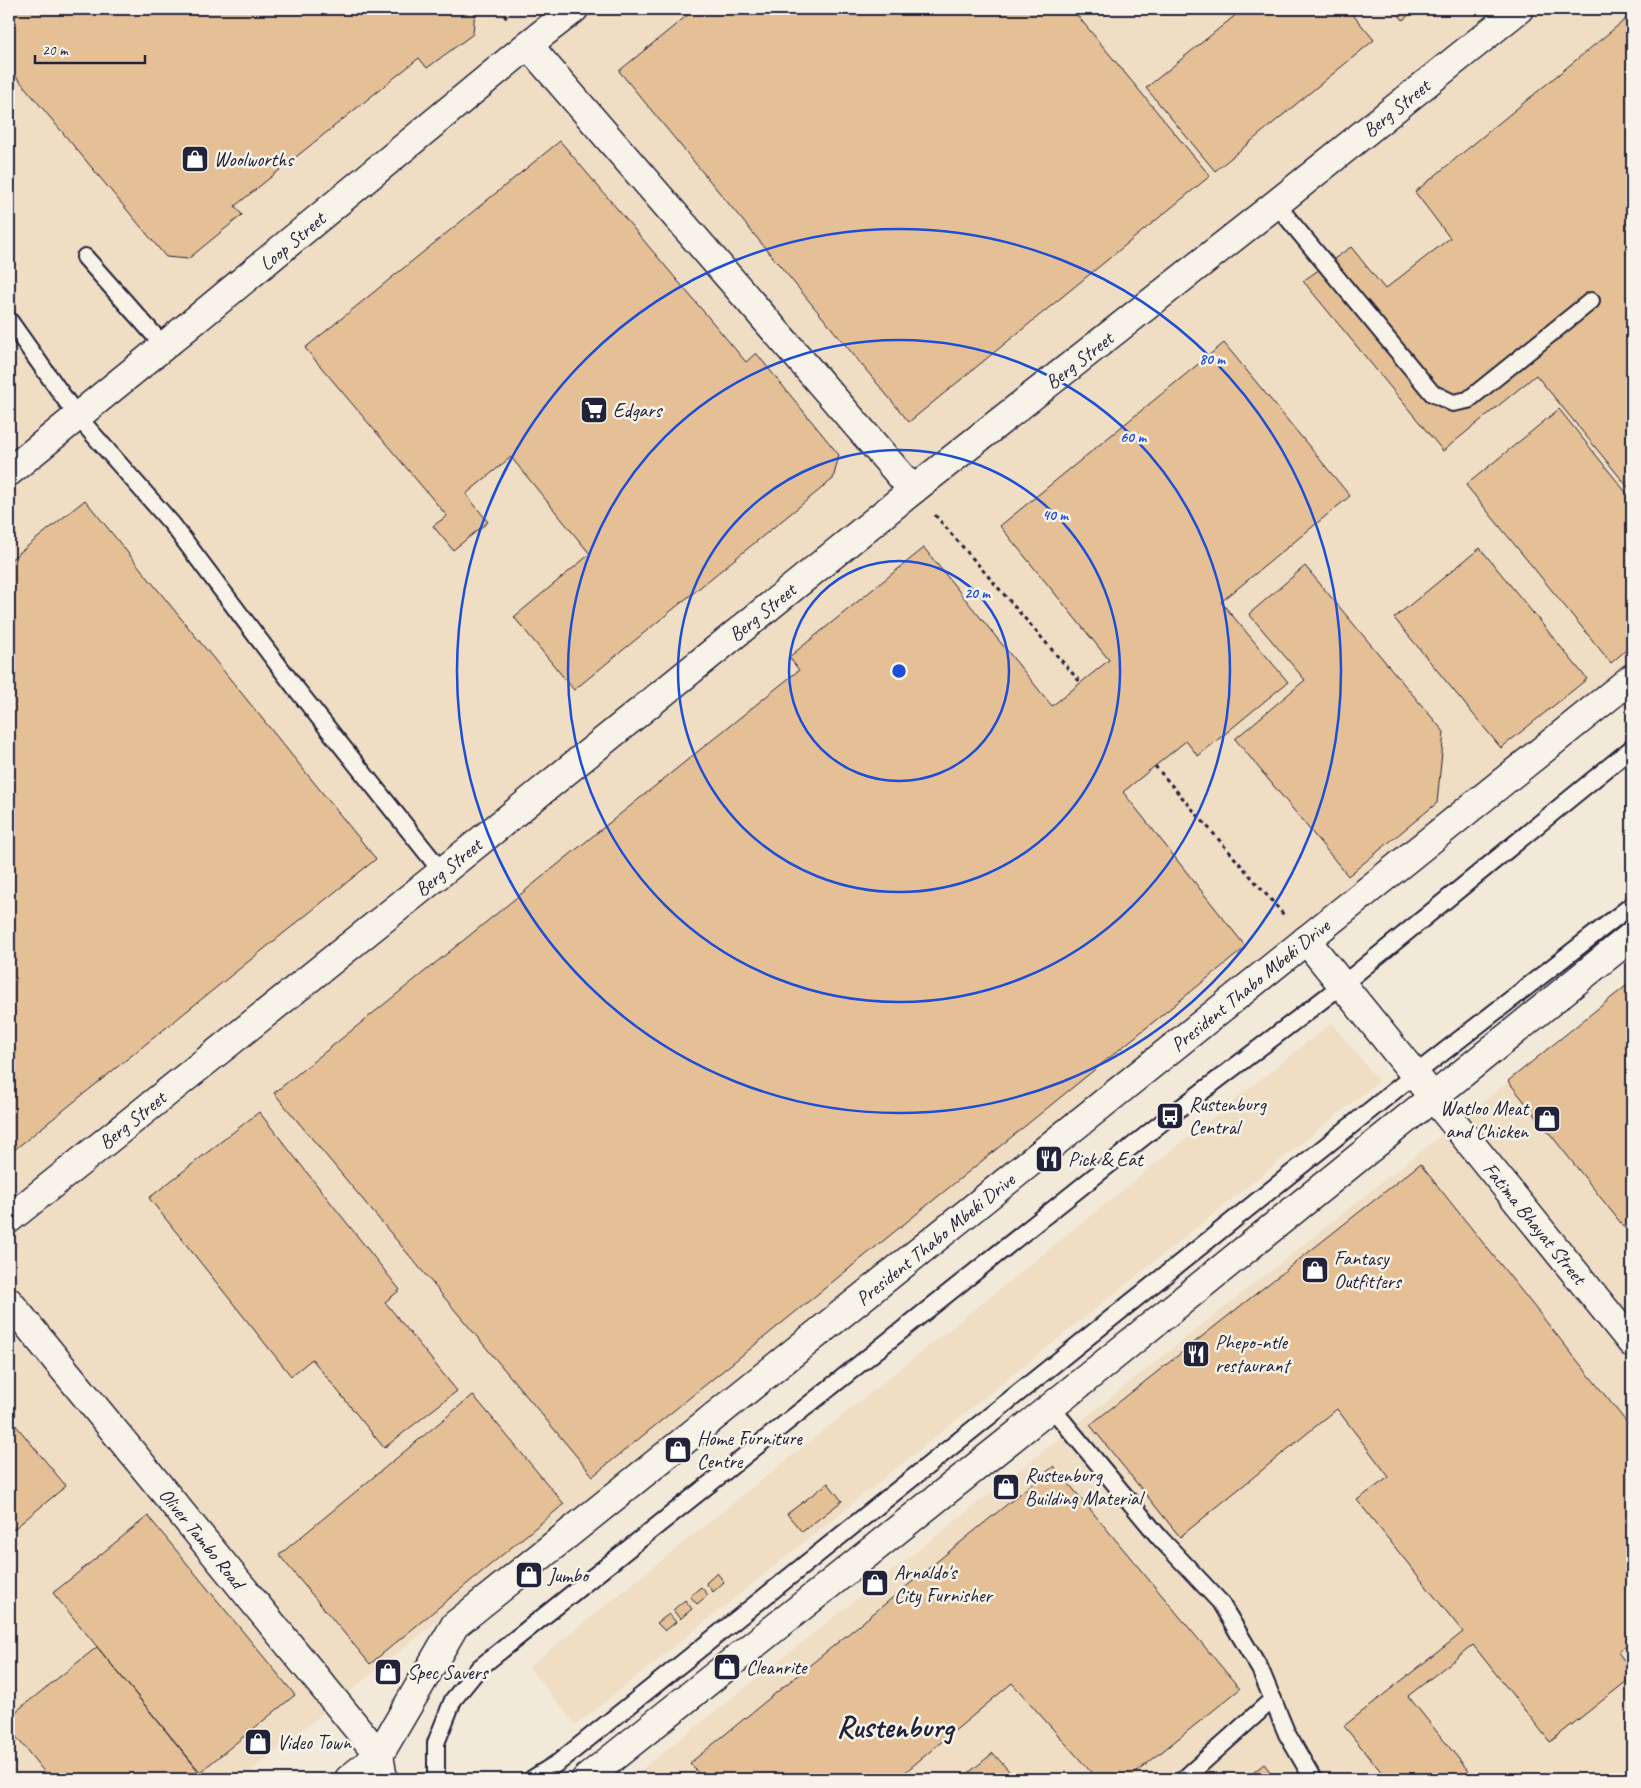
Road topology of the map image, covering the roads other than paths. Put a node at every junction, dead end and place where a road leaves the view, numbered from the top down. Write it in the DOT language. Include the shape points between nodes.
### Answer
graph roads {
  1 [pos="574,9"];
  2 [pos="1519,9"];
  3 [pos="528,45"];
  4 [pos="1276,204"];
  5 [pos="84,257"];
  6 [pos="1591,301"];
  7 [pos="9,320"];
  8 [pos="164,346"];
  9 [pos="77,416"];
  10 [pos="9,472"];
  11 [pos="913,490"];
  12 [pos="1632,678"];
  13 [pos="1632,748"];
  14 [pos="442,872"];
  15 [pos="1632,905"];
  16 [pos="1632,936"];
  17 [pos="1306,940"];
  18 [pos="1342,985"];
  19 [pos="1414,1075"];
  20 [pos="1433,1098"];
  21 [pos="9,1219"];
  22 [pos="9,1302"];
  23 [pos="1632,1343"];
  24 [pos="1050,1407"];
  25 [pos="1273,1699"];
  26 [pos="381,1767"];
  27 [pos="349,1779"];
  28 [pos="436,1779"];
  29 [pos="532,1779"];
  30 [pos="586,1779"];
  31 [pos="1184,1779"];
  32 [pos="1313,1779"];
  1 -- 3 [label="street, Loop Street"];
  2 -- 4 [label="street, Berg Street"];
  3 -- 8 [label="street, Loop Street"];
  3 -- 11 [label="street"];
  4 -- 6 [label="lane" via="1432,394 1453,403 1468,400"];
  4 -- 11 [label="street, Berg Street"];
  5 -- 8 [label="lane"];
  7 -- 9 [label="lane"];
  8 -- 9 [label="street, Loop Street"];
  9 -- 10 [label="street, Loop Street"];
  9 -- 14 [label="lane" via="172,524 294,686"];
  11 -- 14 [label="street, Berg Street"];
  12 -- 17 [label="street, President Thabo Mbeki Drive"];
  13 -- 18 [label="lane"];
  14 -- 21 [label="street, Berg Street"];
  15 -- 19 [label="lane"];
  16 -- 20 [label="street"];
  17 -- 18 [label="street, Fatima Bhayat Street"];
  17 -- 26 [label="street, President Thabo Mbeki Drive" via="455,1625"];
  18 -- 19 [label="street, Fatima Bhayat Street"];
  18 -- 28 [label="lane" via="1170,1116 479,1668 453,1700 436,1743"];
  19 -- 20 [label="street, Fatima Bhayat Street"];
  19 -- 29 [label="lane" via="559,1762"];
  20 -- 23 [label="street, Fatima Bhayat Street"];
  20 -- 24 [label="street"];
  22 -- 26 [label="street, Oliver Tambo Road"];
  24 -- 25 [label="lane" via="1159,1536 1220,1602 1260,1669"];
  24 -- 30 [label="street"];
  25 -- 31 [label="lane"];
  25 -- 32 [label="lane" via="1287,1734"];
  26 -- 27 [label="street, President Thabo Mbeki Drive"];
}
